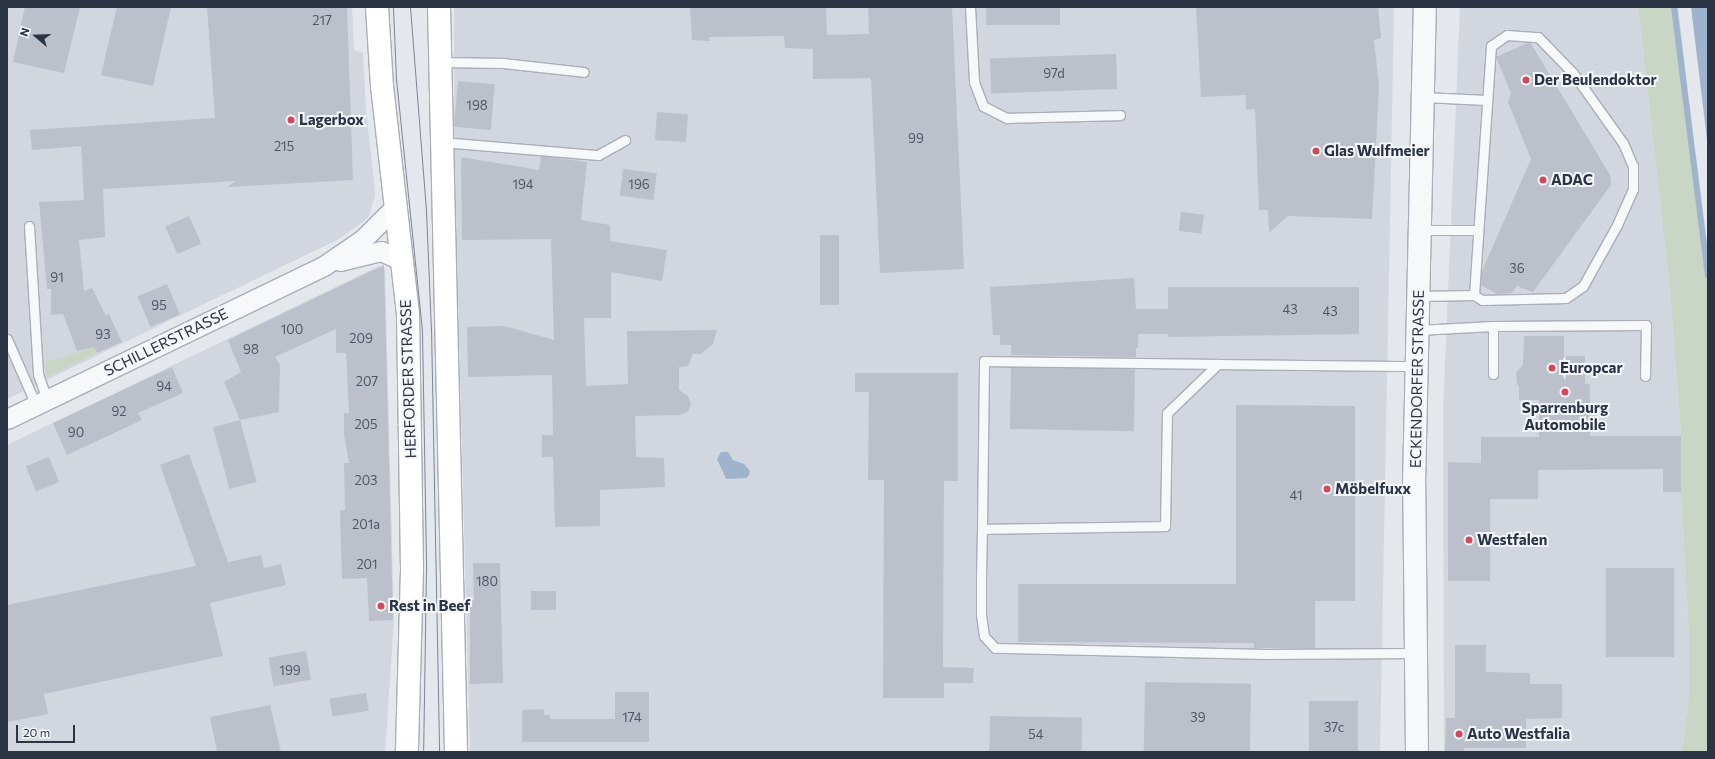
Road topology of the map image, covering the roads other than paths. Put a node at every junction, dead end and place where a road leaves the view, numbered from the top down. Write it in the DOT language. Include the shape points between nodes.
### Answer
graph roads {
  1 [pos="378,7"];
  2 [pos="440,7"];
  3 [pos="970,7"];
  4 [pos="1425,7"];
  5 [pos="441,62"];
  6 [pos="584,72"];
  7 [pos="1423,97"];
  8 [pos="1487,100"];
  9 [pos="1120,115"];
  10 [pos="625,140"];
  11 [pos="442,142"];
  12 [pos="395,208"];
  13 [pos="29,226"];
  14 [pos="1421,230"];
  15 [pos="1478,230"];
  16 [pos="401,260"];
  17 [pos="326,265"];
  18 [pos="1474,295"];
  19 [pos="1419,296"];
  20 [pos="1493,326"];
  21 [pos="1418,330"];
  22 [pos="7,339"];
  23 [pos="1218,364"];
  24 [pos="1417,366"];
  25 [pos="1493,374"];
  26 [pos="1645,376"];
  27 [pos="41,403"];
  28 [pos="7,419"];
  29 [pos="982,529"];
  30 [pos="1416,654"];
  31 [pos="407,752"];
  32 [pos="456,752"];
  33 [pos="1417,752"];
  1 -- 12 [label="main road, HERFORDER STRASSE" via="382,86"];
  2 -- 5 [label="main road"];
  3 -- 9 [label="lane" via="974,82 983,106 1007,118"];
  4 -- 7 [label="street, ECKENDORFER STRASSE"];
  5 -- 6 [label="lane" via="503,63"];
  5 -- 11 [label="main road"];
  7 -- 8 [label="lane"];
  7 -- 14 [label="street, ECKENDORFER STRASSE"];
  8 -- 15 [label="lane"];
  8 -- 18 [label="lane" via="1491,46 1507,35 1538,37 1573,73 1623,143 1633,166 1633,189 1583,286 1566,298 1482,300"];
  10 -- 11 [label="lane" via="598,155"];
  11 -- 32 [label="main road"];
  12 -- 16 [label="main road, HERFORDER STRASSE"];
  12 -- 17 [label="street, SCHILLERSTRASSE" via="363,239"];
  13 -- 27 [label="lane"];
  14 -- 15 [label="lane"];
  14 -- 19 [label="street, ECKENDORFER STRASSE"];
  15 -- 18 [label="lane"];
  16 -- 17 [label="street, SCHILLERSTRASSE" via="381,251"];
  16 -- 31 [label="main road, HERFORDER STRASSE" via="408,314 412,569"];
  17 -- 27 [label="street, SCHILLERSTRASSE"];
  18 -- 19 [label="lane"];
  19 -- 21 [label="street, ECKENDORFER STRASSE"];
  20 -- 21 [label="lane"];
  20 -- 25 [label="lane"];
  20 -- 26 [label="lane" via="1646,325"];
  21 -- 24 [label="street, ECKENDORFER STRASSE"];
  22 -- 27 [label="lane"];
  23 -- 24 [label="lane"];
  23 -- 29 [label="lane" via="1167,413 1165,526"];
  23 -- 29 [label="lane" via="984,361"];
  24 -- 30 [label="street, ECKENDORFER STRASSE" via="1414,485"];
  27 -- 28 [label="street, SCHILLERSTRASSE"];
  29 -- 30 [label="lane" via="981,614 984,636 995,648 1265,654"];
  30 -- 33 [label="street, ECKENDORFER STRASSE"];
}
